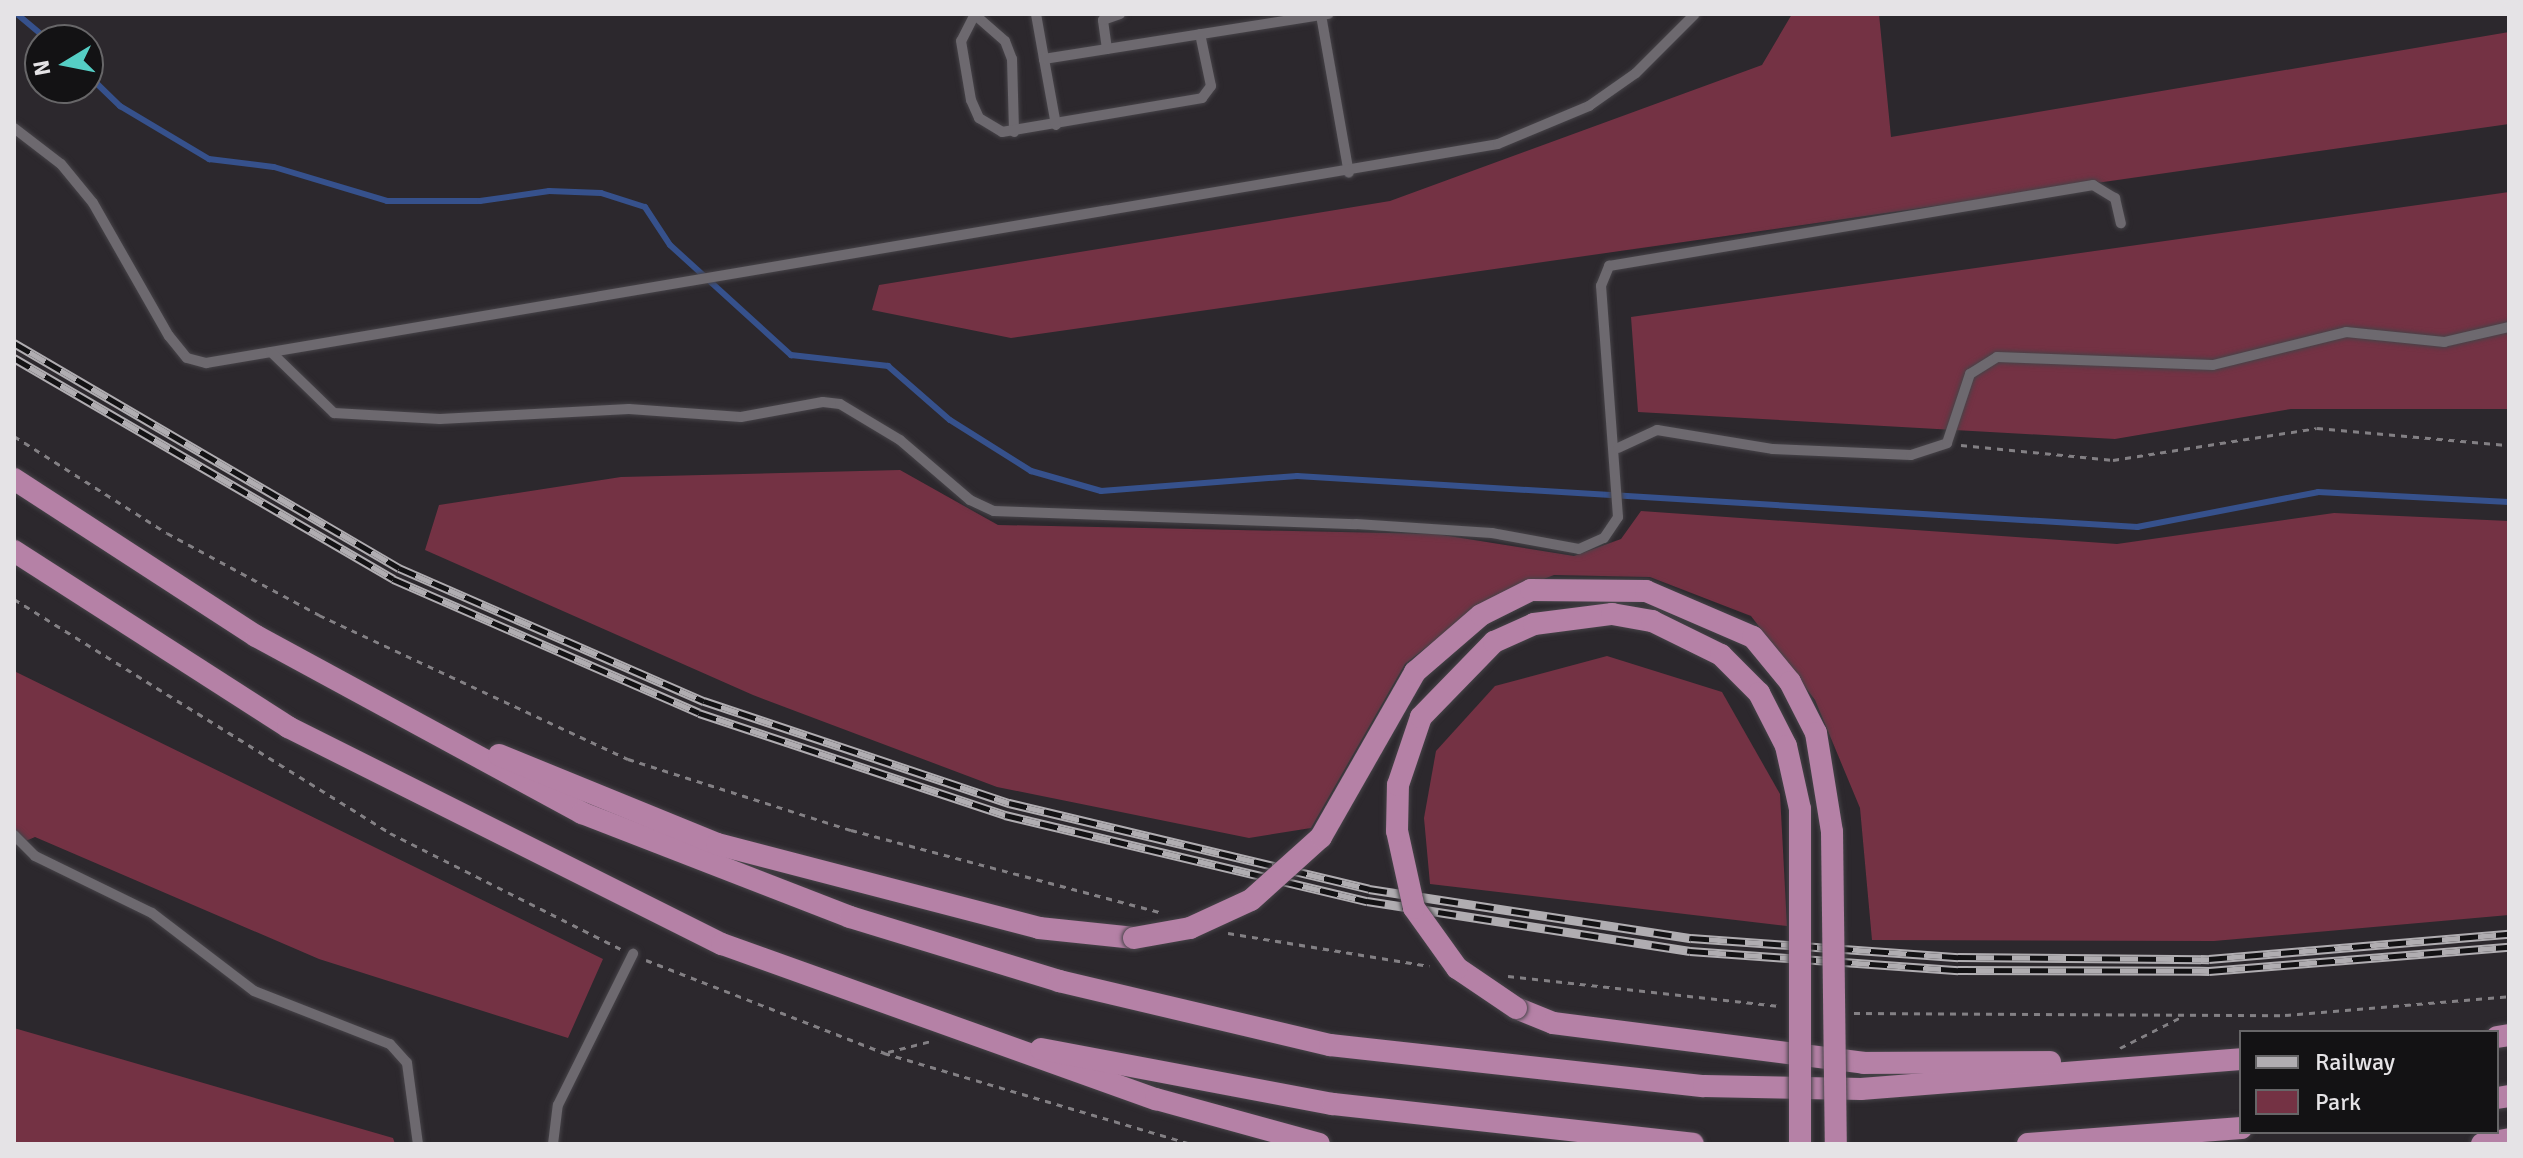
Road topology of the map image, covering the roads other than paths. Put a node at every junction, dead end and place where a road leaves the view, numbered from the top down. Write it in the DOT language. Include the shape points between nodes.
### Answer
graph roads {
  1 [pos="974,14"];
  2 [pos="1036,14"];
  3 [pos="1120,14"];
  4 [pos="1328,14"];
  5 [pos="1695,14"];
  6 [pos="1321,15"];
  7 [pos="1300,16"];
  8 [pos="1253,19"];
  9 [pos="1200,34"];
  10 [pos="1107,49"];
  11 [pos="1044,59"];
  12 [pos="1056,125"];
  13 [pos="14,128"];
  14 [pos="1014,132"];
  15 [pos="1349,173"];
  16 [pos="2121,223"];
  17 [pos="2509,327"];
  18 [pos="271,352"];
  19 [pos="1618,448"];
  20 [pos="14,479"];
  21 [pos="14,551"];
  22 [pos="387,710"];
  23 [pos="14,835"];
  24 [pos="633,954"];
  25 [pos="962,1034"];
  26 [pos="2236,1059"];
  27 [pos="2239,1128"];
  28 [pos="2509,1139"];
  29 [pos="418,1144"];
  30 [pos="553,1144"];
  31 [pos="1319,1144"];
  32 [pos="1693,1144"];
  33 [pos="1800,1144"];
  34 [pos="1836,1144"];
  35 [pos="2028,1144"];
  36 [pos="2482,1144"];
  1 -- 14 [label="lane" via="1005,41 1012,59"];
  1 -- 14 [label="lane" via="961,41 974,110 993,130"];
  2 -- 11 [label="lane"];
  3 -- 10 [label="lane" via="1103,20"];
  4 -- 6 [label="lane"];
  5 -- 15 [label="lane" via="1636,73 1545,126 1498,144"];
  6 -- 7 [label="lane"];
  6 -- 15 [label="lane"];
  7 -- 8 [label="lane"];
  8 -- 9 [label="lane"];
  9 -- 10 [label="lane"];
  9 -- 12 [label="lane" via="1209,94"];
  10 -- 11 [label="lane"];
  11 -- 12 [label="lane"];
  12 -- 14 [label="lane"];
  13 -- 18 [label="lane" via="61,164 93,203 187,358 206,363"];
  15 -- 18 [label="lane"];
  16 -- 19 [label="lane" via="2115,198 2093,185 1616,263 1601,286"];
  17 -- 19 [label="lane" via="2444,342 2346,332 2213,365 1997,357 1970,374 1947,443 1893,457 1773,449 1657,430"];
  18 -- 19 [label="lane" via="317,402 371,417 629,409 741,417 840,404 900,440 970,500 1043,517 1356,524 1492,533 1565,549 1591,546 1618,517"];
  20 -- 22 [label="highway" via="125,556"];
  21 -- 25 [label="highway" via="288,727 566,871 722,944"];
  22 -- 26 [label="highway" via="582,813 850,917 1059,981 1330,1045 1704,1086 1846,1089"];
  22 -- 34 [label="highway, bridge" via="717,844 1039,928 1134,938 1190,928 1251,900 1321,837 1415,672 1481,615 1531,590 1646,591 1753,637 1790,682 1816,733 1832,832"];
  23 -- 29 [label="lane" via="35,856 152,913 254,991 390,1044 407,1063"];
  24 -- 30 [label="lane" via="558,1105"];
  25 -- 31 [label="highway" via="1156,1099"];
  25 -- 32 [label="highway" via="1333,1104"];
  26 -- 33 [label="highway, bridge" via="1864,1063 1553,1023 1516,1008 1457,968 1414,908 1397,831 1398,785 1421,717 1494,642 1534,624 1612,614 1652,621 1721,655 1759,693 1786,746 1800,809"];
  27 -- 35 [label="highway"];
  28 -- 36 [label="highway"];
}
